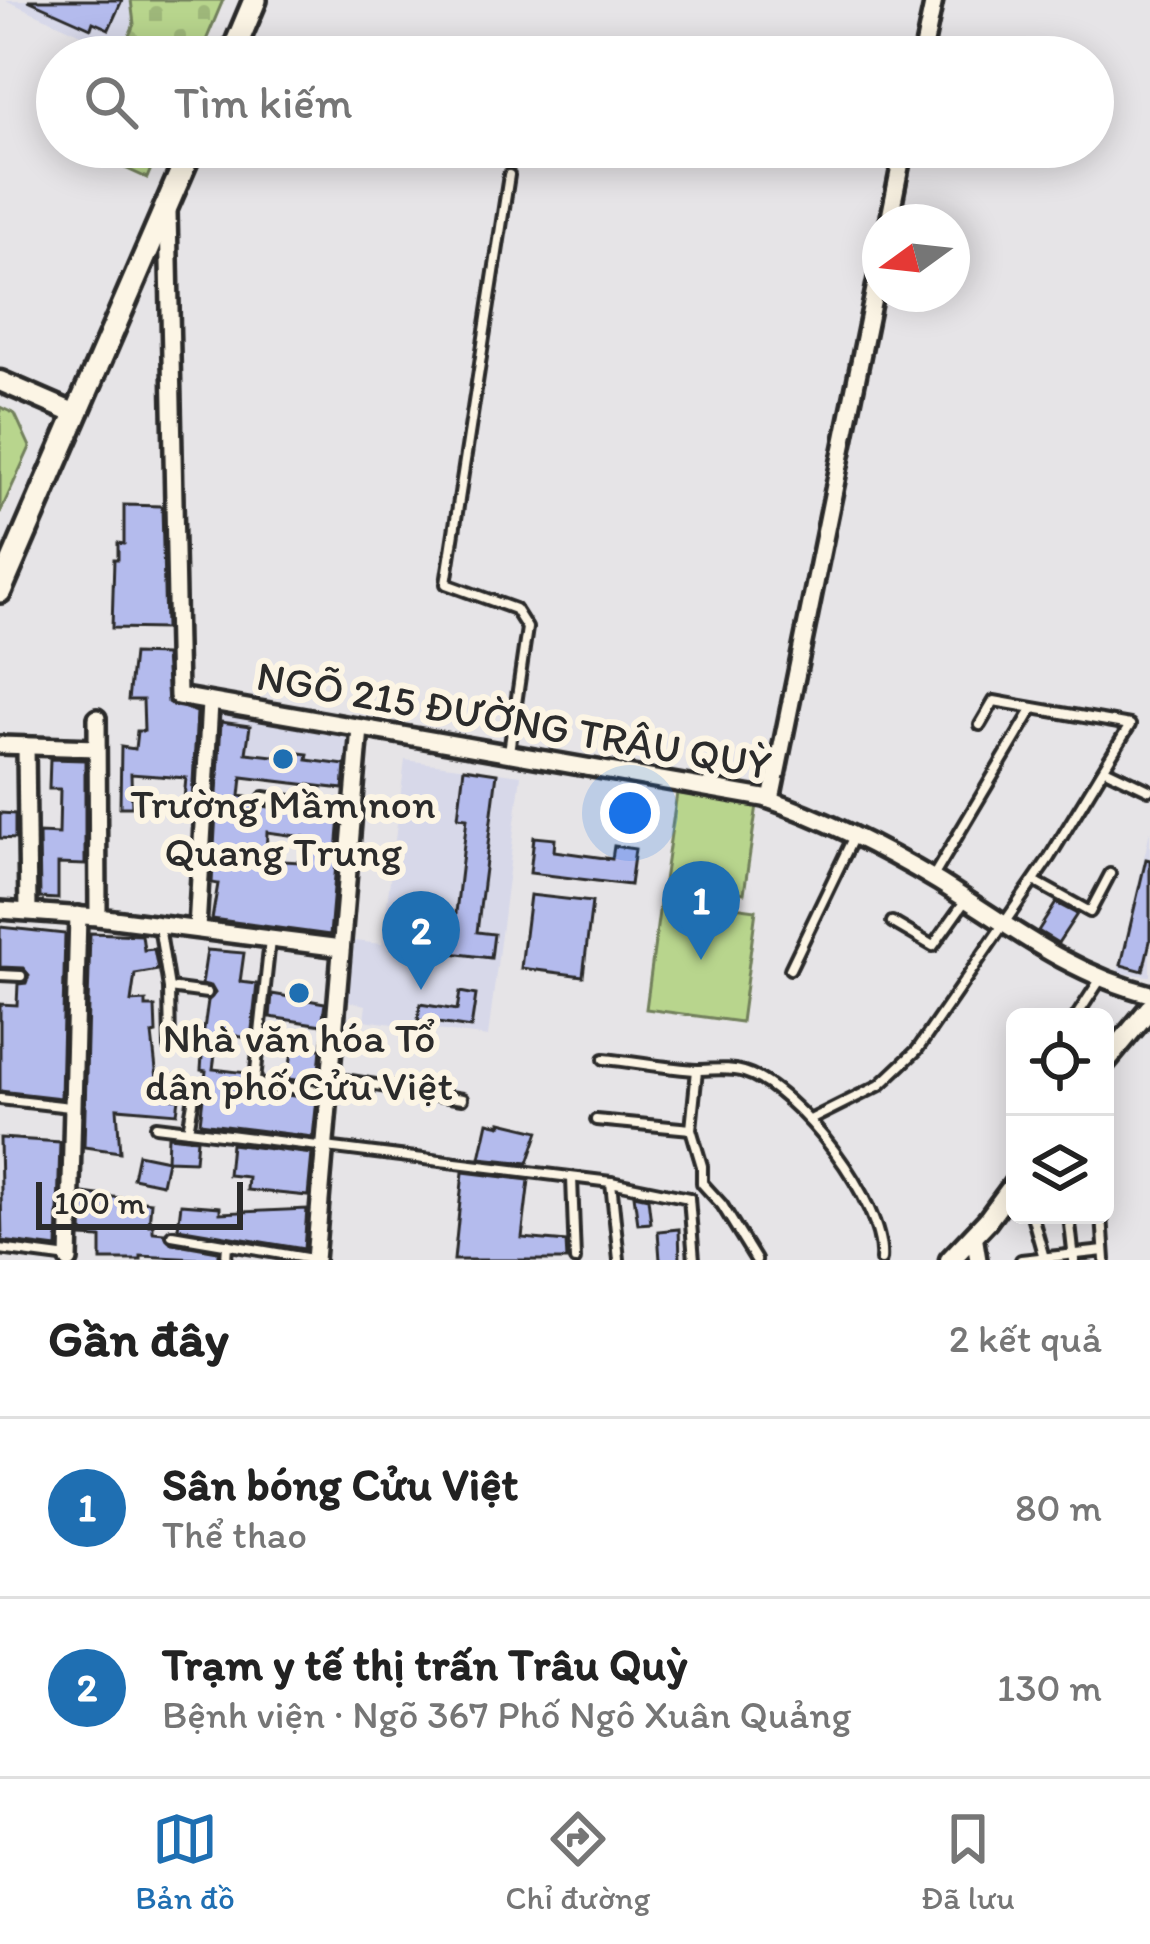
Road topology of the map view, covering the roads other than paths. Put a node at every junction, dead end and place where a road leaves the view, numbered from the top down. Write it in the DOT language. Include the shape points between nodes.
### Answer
graph roads {
  1 [pos="255,0"];
  2 [pos="934,0"];
  3 [pos="240,36"];
  4 [pos="926,36"];
  5 [pos="183,168"];
  6 [pos="900,168"];
  7 [pos="509,175"];
  8 [pos="168,202"];
  9 [pos="893,204"];
  10 [pos="870,312"];
  11 [pos="0,381"];
  12 [pos="76,414"];
  13 [pos="0,591"];
  14 [pos="210,704"];
  15 [pos="1032,710"];
  16 [pos="98,718"];
  17 [pos="980,724"];
  18 [pos="360,728"];
  19 [pos="0,745"];
  20 [pos="26,746"];
  21 [pos="98,748"];
  22 [pos="508,754"];
  23 [pos="1105,769"];
  24 [pos="1149,790"];
  25 [pos="264,797"];
  26 [pos="771,800"];
  27 [pos="353,811"];
  28 [pos="854,836"];
  29 [pos="1110,874"];
  30 [pos="932,879"];
  31 [pos="1034,881"];
  32 [pos="965,899"];
  33 [pos="0,910"];
  34 [pos="28,911"];
  35 [pos="78,916"];
  36 [pos="98,917"];
  37 [pos="892,922"];
  38 [pos="1004,924"];
  39 [pos="159,925"];
  40 [pos="197,929"];
  41 [pos="271,939"];
  42 [pos="341,948"];
  43 [pos="790,969"];
  44 [pos="0,975"];
  45 [pos="21,976"];
  46 [pos="1100,980"];
  47 [pos="169,988"];
  48 [pos="208,993"];
  49 [pos="1150,994"];
  50 [pos="1150,1007"];
  51 [pos="1082,1008"];
  52 [pos="170,1048"];
  53 [pos="1114,1051"];
  54 [pos="604,1059"];
  55 [pos="697,1070"];
  56 [pos="164,1080"];
  57 [pos="330,1085"];
  58 [pos="0,1099"];
  59 [pos="462,1099"];
  60 [pos="73,1108"];
  61 [pos="812,1119"];
  62 [pos="596,1120"];
  63 [pos="157,1126"];
  64 [pos="691,1129"];
  65 [pos="188,1130"];
  66 [pos="324,1149"];
  67 [pos="572,1178"];
  68 [pos="611,1182"];
  69 [pos="702,1183"];
  70 [pos="1006,1194"];
  71 [pos="689,1198"];
  72 [pos="1035,1224"];
  73 [pos="1071,1224"];
  74 [pos="1103,1224"];
  75 [pos="172,1235"];
  76 [pos="974,1235"];
  77 [pos="227,1244"];
  78 [pos="0,1249"];
  79 [pos="1105,1256"];
  80 [pos="1074,1257"];
  81 [pos="1044,1258"];
  82 [pos="69,1259"];
  83 [pos="226,1260"];
  84 [pos="316,1260"];
  85 [pos="575,1260"];
  86 [pos="620,1260"];
  87 [pos="694,1260"];
  88 [pos="757,1260"];
  89 [pos="881,1260"];
  90 [pos="950,1260"];
  91 [pos="977,1260"];
  92 [pos="1022,1260"];
  1 -- 3 [label="main road"];
  2 -- 4 [label="street"];
  5 -- 8 [label="main road"];
  6 -- 9 [label="street"];
  7 -- 22 [label="lane" via="446,584 515,609 527,628"];
  8 -- 12 [label="main road"];
  8 -- 14 [label="street, NGÕ 215 ĐƯỜNG TRÂU QUỲ" via="178,696"];
  10 -- 26 [label="street"];
  11 -- 12 [label="street"];
  12 -- 13 [label="main road"];
  14 -- 18 [label="street, NGÕ 215 ĐƯỜNG TRÂU QUỲ"];
  14 -- 40 [label="street"];
  15 -- 17 [label="lane" via="994,701"];
  15 -- 23 [label="lane" via="1130,725"];
  15 -- 30 [label="lane"];
  16 -- 21 [label="street"];
  18 -- 22 [label="street, NGÕ 215 ĐƯỜNG TRÂU QUỲ"];
  18 -- 27 [label="street"];
  19 -- 20 [label="street"];
  20 -- 21 [label="street"];
  20 -- 34 [label="street"];
  21 -- 36 [label="street"];
  22 -- 26 [label="street, NGÕ 215 ĐƯỜNG TRÂU QUỲ"];
  23 -- 24 [label="lane"];
  23 -- 31 [label="lane"];
  25 -- 27 [label="lane"];
  26 -- 28 [label="street, NGÕ 215 ĐƯỜNG TRÂU QUỲ"];
  27 -- 42 [label="street"];
  28 -- 30 [label="street, NGÕ 215 ĐƯỜNG TRÂU QUỲ"];
  28 -- 43 [label="lane"];
  29 -- 31 [label="lane" via="1090,911"];
  30 -- 32 [label="street, NGÕ 215 ĐƯỜNG TRÂU QUỲ"];
  31 -- 38 [label="lane"];
  32 -- 37 [label="lane" via="933,946"];
  32 -- 38 [label="street, NGÕ 215 ĐƯỜNG TRÂU QUỲ"];
  33 -- 34 [label="street"];
  34 -- 35 [label="street"];
  35 -- 36 [label="street"];
  35 -- 60 [label="street"];
  36 -- 39 [label="street"];
  38 -- 46 [label="street, NGÕ 215 ĐƯỜNG TRÂU QUỲ"];
  38 -- 61 [label="lane" via="901,1070"];
  39 -- 40 [label="street"];
  39 -- 47 [label="lane"];
  40 -- 41 [label="street"];
  41 -- 42 [label="street"];
  41 -- 57 [label="lane" via="258,1082"];
  42 -- 57 [label="street"];
  44 -- 45 [label="lane"];
  46 -- 49 [label="street, NGÕ 215 ĐƯỜNG TRÂU QUỲ"];
  46 -- 51 [label="lane"];
  47 -- 48 [label="lane"];
  47 -- 52 [label="lane"];
  50 -- 53 [label="street"];
  54 -- 55 [label="lane"];
  55 -- 61 [label="lane" via="748,1073"];
  55 -- 64 [label="lane"];
  56 -- 65 [label="lane" via="196,1086"];
  57 -- 59 [label="lane"];
  57 -- 66 [label="street"];
  58 -- 60 [label="lane"];
  60 -- 82 [label="street"];
  61 -- 89 [label="lane" via="875,1218"];
  62 -- 64 [label="lane"];
  63 -- 65 [label="lane"];
  64 -- 69 [label="lane"];
  65 -- 66 [label="lane"];
  66 -- 67 [label="lane"];
  66 -- 84 [label="street"];
  67 -- 68 [label="lane"];
  67 -- 85 [label="lane"];
  68 -- 71 [label="lane"];
  68 -- 86 [label="lane"];
  69 -- 71 [label="lane"];
  69 -- 88 [label="lane"];
  70 -- 76 [label="street"];
  71 -- 87 [label="lane"];
  72 -- 81 [label="lane"];
  73 -- 80 [label="lane"];
  74 -- 79 [label="lane"];
  75 -- 77 [label="lane"];
  76 -- 90 [label="street"];
  76 -- 91 [label="street"];
  77 -- 83 [label="lane"];
  77 -- 84 [label="lane"];
  78 -- 82 [label="lane"];
  79 -- 80 [label="lane"];
  80 -- 81 [label="lane"];
  81 -- 92 [label="lane"];
}
